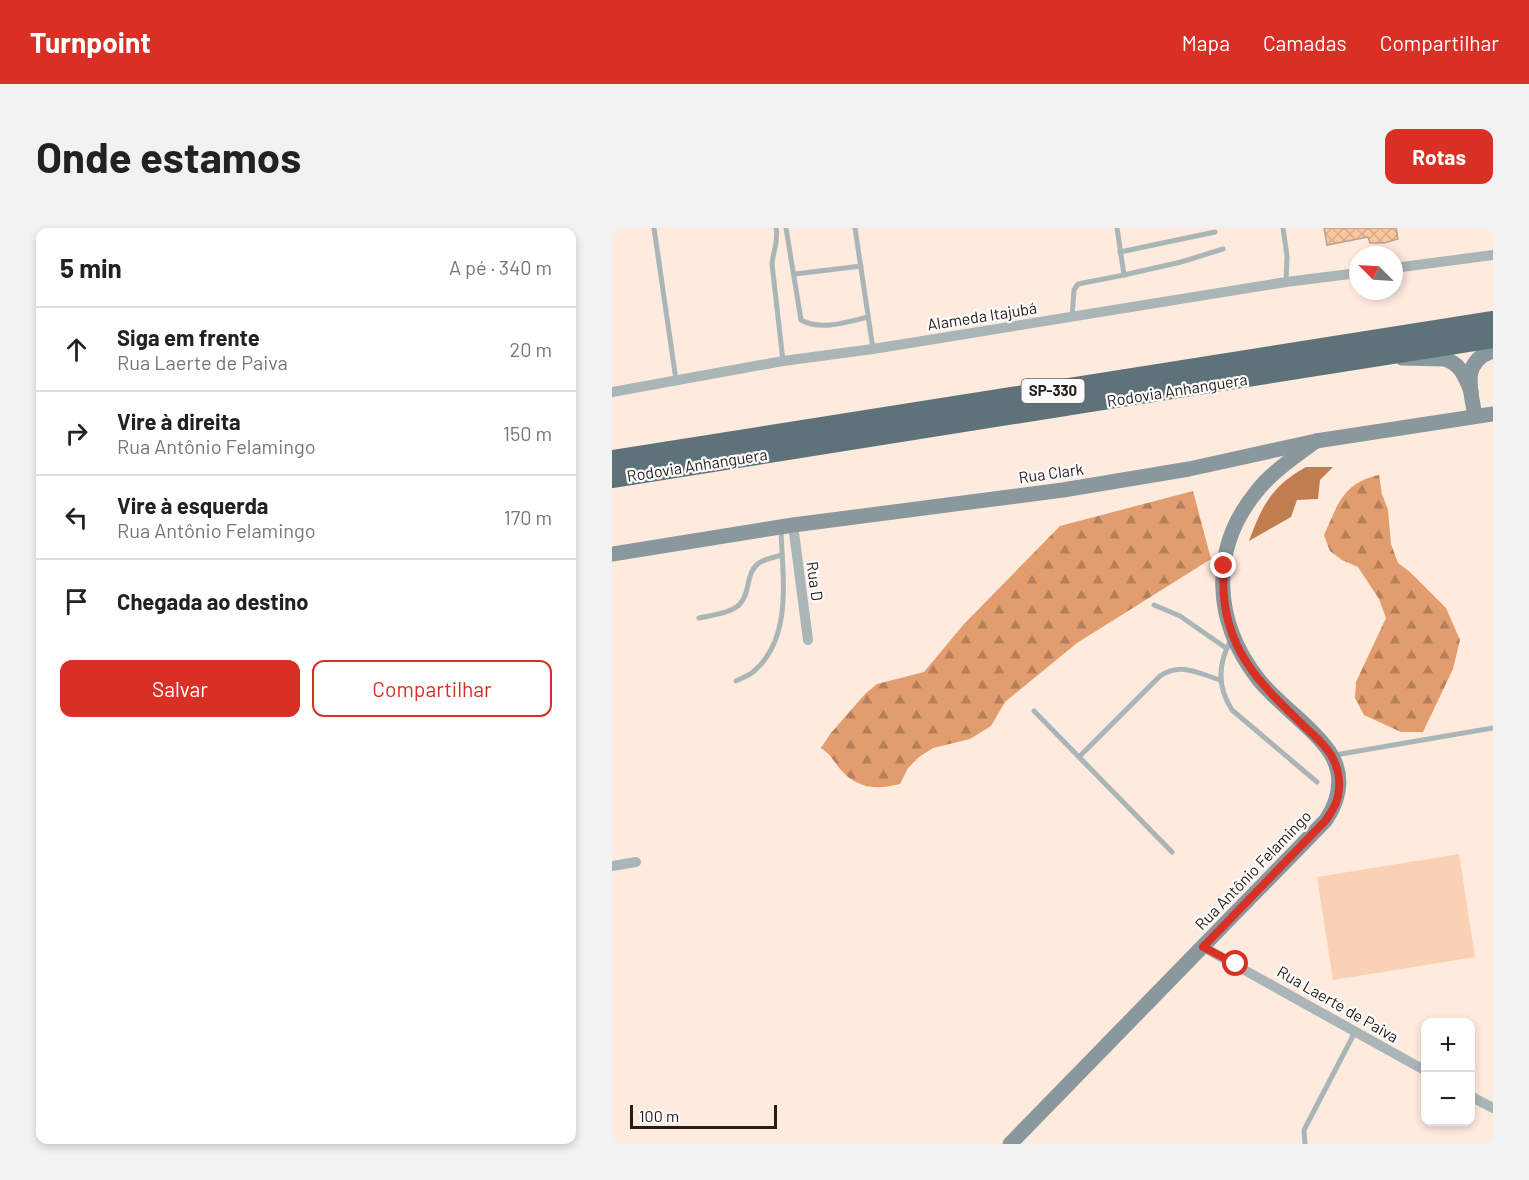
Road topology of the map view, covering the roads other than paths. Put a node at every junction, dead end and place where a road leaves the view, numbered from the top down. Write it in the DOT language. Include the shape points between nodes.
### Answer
graph roads {
  1 [pos="654,228"];
  2 [pos="776,228"];
  3 [pos="786,228"];
  4 [pos="855,228"];
  5 [pos="1118,228"];
  6 [pos="1283,228"];
  7 [pos="1215,232"];
  8 [pos="1223,249"];
  9 [pos="1120,252"];
  10 [pos="1493,255"];
  11 [pos="861,266"];
  12 [pos="1403,267"];
  13 [pos="795,274"];
  14 [pos="1349,274"];
  15 [pos="1124,275"];
  16 [pos="1286,282"];
  17 [pos="868,317"];
  18 [pos="1072,317"];
  19 [pos="1493,321"];
  20 [pos="1493,338"];
  21 [pos="873,349"];
  22 [pos="1493,351"];
  23 [pos="1378,357"];
  24 [pos="783,361"];
  25 [pos="676,381"];
  26 [pos="1471,391"];
  27 [pos="612,392"];
  28 [pos="1493,414"];
  29 [pos="1475,416"];
  30 [pos="1316,441"];
  31 [pos="612,459"];
  32 [pos="612,478"];
  33 [pos="787,526"];
  34 [pos="612,554"];
  35 [pos="782,555"];
  36 [pos="1154,605"];
  37 [pos="699,618"];
  38 [pos="808,640"];
  39 [pos="1230,642"];
  40 [pos="1220,680"];
  41 [pos="736,681"];
  42 [pos="1034,711"];
  43 [pos="1493,728"];
  44 [pos="1332,756"];
  45 [pos="1079,757"];
  46 [pos="1317,782"];
  47 [pos="1172,852"];
  48 [pos="636,862"];
  49 [pos="612,866"];
  50 [pos="1203,947"];
  51 [pos="1355,1032"];
  52 [pos="1421,1069"];
  53 [pos="1475,1099"];
  54 [pos="1493,1108"];
  55 [pos="1010,1144"];
  56 [pos="1305,1144"];
  1 -- 25 [label="lane"];
  2 -- 24 [label="lane" via="772,264"];
  3 -- 13 [label="lane"];
  4 -- 11 [label="lane"];
  5 -- 9 [label="lane"];
  6 -- 16 [label="lane"];
  7 -- 9 [label="lane"];
  8 -- 15 [label="lane"];
  9 -- 15 [label="lane"];
  10 -- 12 [label="street"];
  11 -- 13 [label="lane"];
  11 -- 17 [label="lane"];
  13 -- 17 [label="lane" via="801,320 812,326"];
  14 -- 16 [label="street, Alameda Itajubá"];
  15 -- 18 [label="lane" via="1076,286"];
  16 -- 18 [label="street, Alameda Itajubá"];
  17 -- 21 [label="lane"];
  18 -- 21 [label="street, Alameda Itajubá"];
  19 -- 31 [label="highway, Rodovia Anhanguera / SP-330"];
  20 -- 23 [label="highway, Rodovia Anhanguera / SP-330"];
  21 -- 24 [label="street, Alameda Itajubá"];
  22 -- 26 [label="main road" via="1481,356 1472,369"];
  23 -- 26 [label="main road" via="1452,362 1464,374"];
  23 -- 32 [label="highway, Rodovia Anhanguera / SP-330"];
  24 -- 25 [label="street, Alameda Itajubá"];
  25 -- 27 [label="street, Alameda Itajubá"];
  26 -- 29 [label="main road"];
  28 -- 29 [label="main road, Rua Clark"];
  29 -- 30 [label="main road, Rua Clark"];
  30 -- 33 [label="main road, Rua Clark" via="1189,469 1074,488"];
  30 -- 39 [label="main road, Rua Antônio Felamingo" via="1272,475 1235,522 1222,589"];
  33 -- 34 [label="main road, Rua Clark"];
  33 -- 35 [label="lane"];
  33 -- 38 [label="street, Rua D"];
  35 -- 37 [label="lane" via="757,564 738,606"];
  35 -- 41 [label="lane" via="781,624 768,654 753,672"];
  36 -- 39 [label="lane"];
  39 -- 40 [label="lane"];
  39 -- 44 [label="main road, Rua Antônio Felamingo" via="1261,682"];
  40 -- 45 [label="lane" via="1170,669"];
  40 -- 46 [label="lane" via="1223,696 1232,710"];
  42 -- 45 [label="lane"];
  43 -- 44 [label="lane"];
  44 -- 50 [label="main road, Rua Antônio Felamingo" via="1340,784 1326,820"];
  45 -- 47 [label="lane"];
  48 -- 49 [label="street"];
  50 -- 51 [label="street, Rua Laerte de Paiva"];
  50 -- 55 [label="main road, Rua Antônio Felamingo"];
  51 -- 52 [label="street, Rua Laerte de Paiva"];
  51 -- 56 [label="lane" via="1307,1123"];
  53 -- 54 [label="street"];
}
